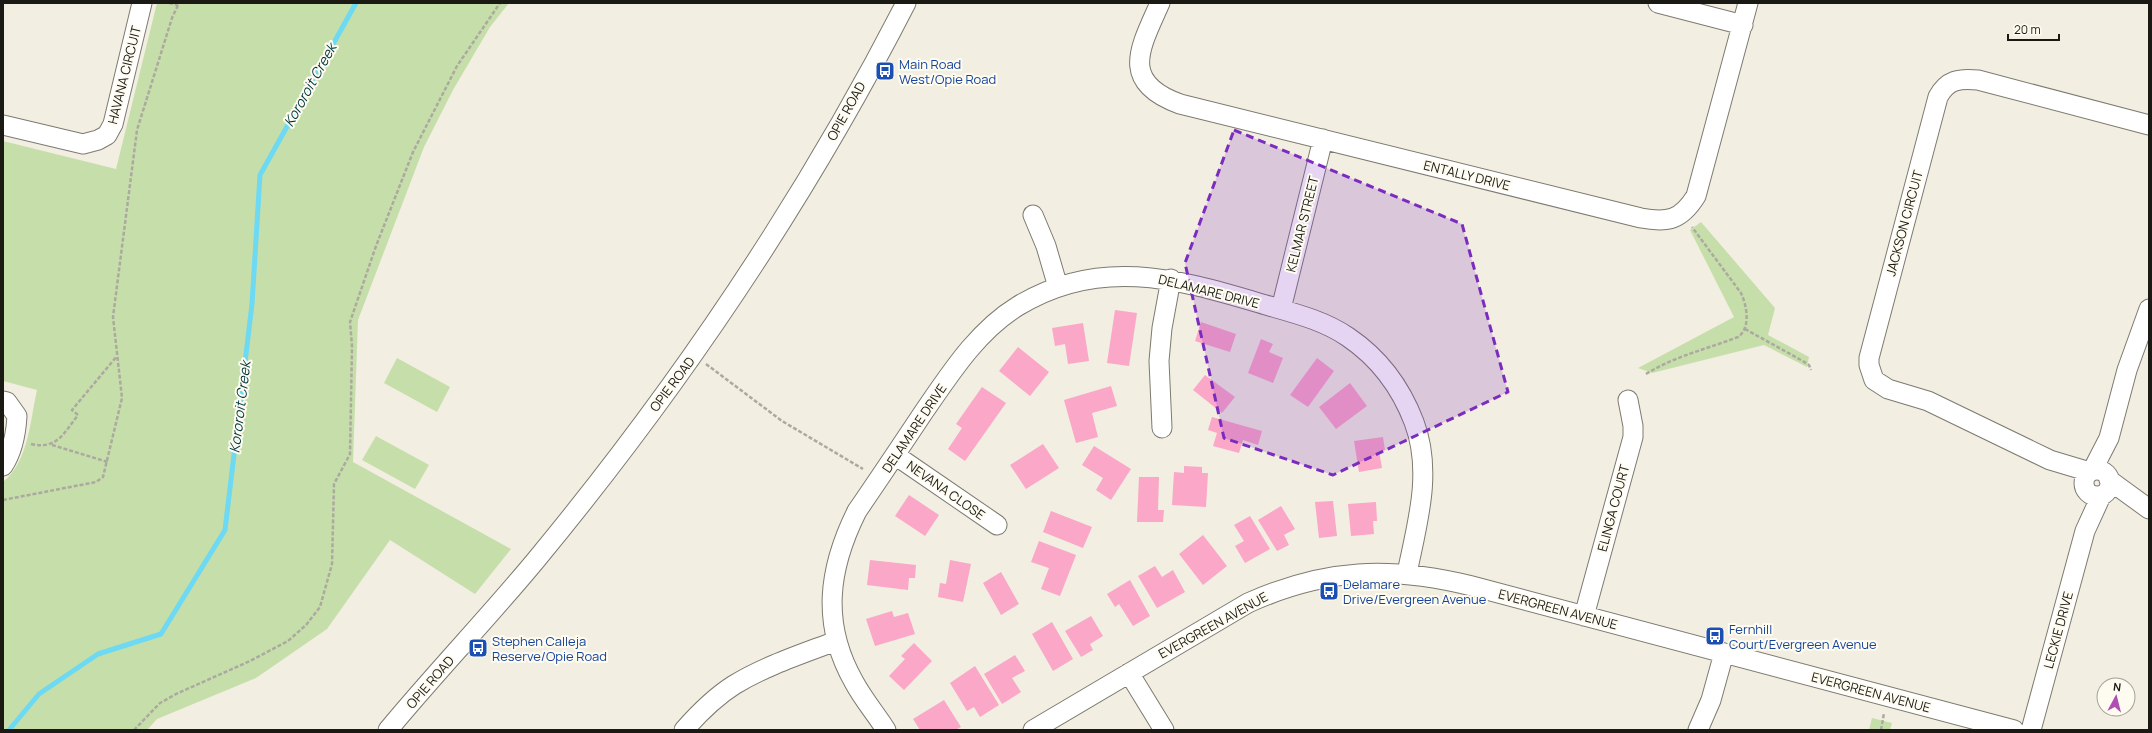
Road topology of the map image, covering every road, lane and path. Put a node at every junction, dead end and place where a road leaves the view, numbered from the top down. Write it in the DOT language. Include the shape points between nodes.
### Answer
graph roads {
  1 [pos="142,3"];
  2 [pos="169,3"];
  3 [pos="500,3"];
  4 [pos="906,3"];
  5 [pos="1160,3"];
  6 [pos="1658,3"];
  7 [pos="1748,3"];
  8 [pos="178,4"];
  9 [pos="1743,25"];
  10 [pos="3,125"];
  11 [pos="2149,125"];
  12 [pos="1323,139"];
  13 [pos="1033,215"];
  14 [pos="1692,226"];
  15 [pos="1171,279"];
  16 [pos="1058,288"];
  17 [pos="1281,309"];
  18 [pos="2149,309"];
  19 [pos="1744,329"];
  20 [pos="694,355"];
  21 [pos="117,356"];
  22 [pos="1811,370"];
  23 [pos="1646,374"];
  24 [pos="1628,400"];
  25 [pos="3,401"];
  26 [pos="1162,428"];
  27 [pos="14,440"];
  28 [pos="52,444"];
  29 [pos="895,455"];
  30 [pos="108,462"];
  31 [pos="3,466"];
  32 [pos="863,469"];
  33 [pos="2096,483"];
  34 [pos="3,500"];
  35 [pos="2147,508"];
  36 [pos="997,525"];
  37 [pos="1407,573"];
  38 [pos="1584,616"];
  39 [pos="836,641"];
  40 [pos="1724,653"];
  41 [pos="1129,672"];
  42 [pos="134,730"];
  43 [pos="388,730"];
  44 [pos="684,730"];
  45 [pos="886,730"];
  46 [pos="1033,730"];
  47 [pos="1164,730"];
  48 [pos="1698,730"];
  49 [pos="2014,730"];
  50 [pos="2031,730"];
  1 -- 10 [label="street, HAVANA CIRCUIT" via="113,124 107,135 83,144"];
  2 -- 8 [label="path"];
  3 -- 42 [label="path" via="457,66 414,152 376,246 350,322 350,454 334,484 332,564 320,607 306,626 288,641 160,703"];
  4 -- 20 [label="street, OPIE ROAD" via="808,177 746,278"];
  5 -- 12 [label="street, ENTALLY DRIVE" via="1142,42 1139,58 1144,80 1155,92 1180,104"];
  6 -- 9 [label="street"];
  7 -- 9 [label="street, ENTALLY DRIVE"];
  8 -- 21 [label="path" via="137,130 113,317"];
  9 -- 12 [label="street, ENTALLY DRIVE" via="1696,196 1675,218 1667,221 1641,218"];
  11 -- 33 [label="street, JACKSON CIRCUIT" via="1978,80 1958,79 1942,88 1869,362 1874,380 1888,389 1928,402"];
  12 -- 17 [label="street, KELMAR STREET"];
  13 -- 16 [label="street" via="1046,246"];
  14 -- 19 [label="path" via="1742,293 1746,316"];
  15 -- 16 [label="street, DELAMARE DRIVE" via="1117,275 1089,278"];
  15 -- 17 [label="street, DELAMARE DRIVE"];
  15 -- 26 [label="street" via="1159,361"];
  16 -- 29 [label="street, DELAMARE DRIVE" via="1018,306 993,325 968,350"];
  17 -- 37 [label="street, DELAMARE DRIVE" via="1332,327 1349,338 1383,368 1406,404 1415,425 1422,455 1423,478 1422,499"];
  18 -- 33 [label="street, LECKIE DRIVE" via="2127,370"];
  19 -- 22 [label="path" via="1802,360 1810,365"];
  19 -- 23 [label="path" via="1743,334 1738,337 1689,353"];
  20 -- 32 [label="path" via="782,421"];
  20 -- 43 [label="street, OPIE ROAD" via="539,556"];
  21 -- 28 [label="path" via="72,410 78,415"];
  21 -- 30 [label="path" via="122,398"];
  24 -- 38 [label="street, ELINGA COURT" via="1633,426 1632,437"];
  25 -- 27 [label="street" via="7,402 17,416"];
  27 -- 28 [label="path" via="42,447"];
  27 -- 31 [label="street" via="10,456"];
  28 -- 30 [label="path"];
  29 -- 36 [label="street, NEVANA CLOSE"];
  29 -- 39 [label="street, DELAMARE DRIVE" via="857,511 843,538 832,590"];
  30 -- 34 [label="path" via="103,477 96,482"];
  33 -- 35 [label="street, JACKSON CIRCUIT"];
  33 -- 50 [label="street, LECKIE DRIVE"];
  37 -- 38 [label="street, EVERGREEN AVENUE" via="1444,579"];
  37 -- 41 [label="street, EVERGREEN AVENUE" via="1340,575 1273,591 1223,616"];
  38 -- 40 [label="street, EVERGREEN AVENUE"];
  39 -- 44 [label="street" via="774,665 735,685 716,699"];
  39 -- 45 [label="street, DELAMARE DRIVE" via="854,683"];
  40 -- 48 [label="street" via="1711,700"];
  40 -- 49 [label="street, EVERGREEN AVENUE"];
  41 -- 46 [label="street, EVERGREEN AVENUE"];
  41 -- 47 [label="street"];
}
